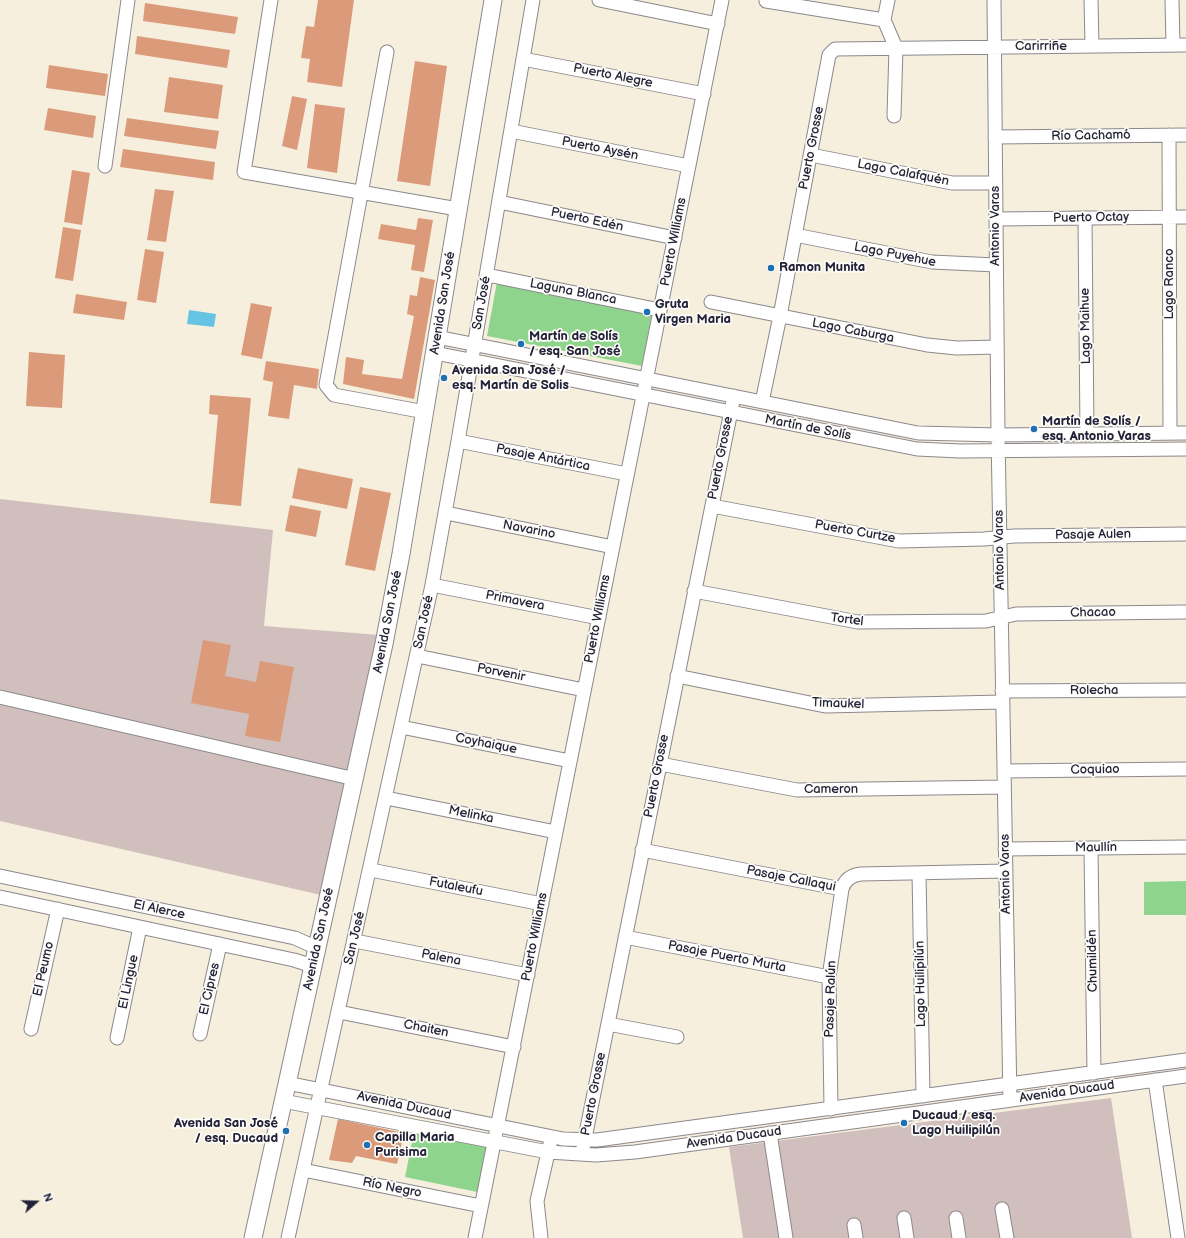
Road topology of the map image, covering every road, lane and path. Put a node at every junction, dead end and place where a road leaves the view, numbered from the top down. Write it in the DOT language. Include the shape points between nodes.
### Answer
graph roads {
  1 [pos="128,0"];
  2 [pos="271,0"];
  3 [pos="493,0"];
  4 [pos="533,0"];
  5 [pos="599,0"];
  6 [pos="722,0"];
  7 [pos="888,0"];
  8 [pos="994,0"];
  9 [pos="1091,0"];
  10 [pos="1172,0"];
  11 [pos="766,1"];
  12 [pos="807,4"];
  13 [pos="884,20"];
  14 [pos="718,24"];
  15 [pos="1173,45"];
  16 [pos="1186,45"];
  17 [pos="1092,46"];
  18 [pos="994,47"];
  19 [pos="896,48"];
  20 [pos="387,52"];
  21 [pos="523,59"];
  22 [pos="704,94"];
  23 [pos="894,116"];
  24 [pos="511,131"];
  25 [pos="1186,135"];
  26 [pos="1169,136"];
  27 [pos="995,137"];
  28 [pos="811,155"];
  29 [pos="105,166"];
  30 [pos="689,166"];
  31 [pos="995,183"];
  32 [pos="361,192"];
  33 [pos="499,202"];
  34 [pos="458,209"];
  35 [pos="1169,217"];
  36 [pos="1186,217"];
  37 [pos="1085,218"];
  38 [pos="996,219"];
  39 [pos="795,235"];
  40 [pos="674,238"];
  41 [pos="996,265"];
  42 [pos="487,275"];
  43 [pos="711,302"];
  44 [pos="660,310"];
  45 [pos="780,316"];
  46 [pos="436,345"];
  47 [pos="475,345"];
  48 [pos="997,347"];
  49 [pos="472,360"];
  50 [pos="646,379"];
  51 [pos="643,395"];
  52 [pos="734,396"];
  53 [pos="762,402"];
  54 [pos="425,412"];
  55 [pos="730,412"];
  56 [pos="1170,433"];
  57 [pos="1186,433"];
  58 [pos="1087,434"];
  59 [pos="998,435"];
  60 [pos="458,441"];
  61 [pos="1186,449"];
  62 [pos="998,451"];
  63 [pos="627,474"];
  64 [pos="712,506"];
  65 [pos="446,513"];
  66 [pos="1186,534"];
  67 [pos="999,538"];
  68 [pos="613,547"];
  69 [pos="432,585"];
  70 [pos="694,591"];
  71 [pos="1186,612"];
  72 [pos="1001,617"];
  73 [pos="599,618"];
  74 [pos="417,656"];
  75 [pos="677,676"];
  76 [pos="584,690"];
  77 [pos="1186,690"];
  78 [pos="0,696"];
  79 [pos="1002,697"];
  80 [pos="401,727"];
  81 [pos="570,761"];
  82 [pos="660,764"];
  83 [pos="1186,769"];
  84 [pos="1004,771"];
  85 [pos="355,779"];
  86 [pos="1004,787"];
  87 [pos="386,798"];
  88 [pos="556,832"];
  89 [pos="1186,847"];
  90 [pos="1091,848"];
  91 [pos="1005,849"];
  92 [pos="642,850"];
  93 [pos="371,870"];
  94 [pos="1006,871"];
  95 [pos="919,873"];
  96 [pos="0,876"];
  97 [pos="842,889"];
  98 [pos="0,897"];
  99 [pos="542,904"];
  100 [pos="58,909"];
  101 [pos="140,927"];
  102 [pos="625,937"];
  103 [pos="354,941"];
  104 [pos="220,944"];
  105 [pos="318,948"];
  106 [pos="313,966"];
  107 [pos="528,975"];
  108 [pos="829,977"];
  109 [pos="339,1012"];
  110 [pos="608,1024"];
  111 [pos="31,1028"];
  112 [pos="200,1034"];
  113 [pos="677,1037"];
  114 [pos="117,1038"];
  115 [pos="514,1047"];
  116 [pos="1186,1060"];
  117 [pos="1094,1073"];
  118 [pos="1186,1076"];
  119 [pos="1155,1080"];
  120 [pos="287,1084"];
  121 [pos="1010,1084"];
  122 [pos="321,1090"];
  123 [pos="923,1096"];
  124 [pos="1010,1100"];
  125 [pos="283,1101"];
  126 [pos="318,1107"];
  127 [pos="830,1109"];
  128 [pos="498,1126"];
  129 [pos="770,1133"];
  130 [pos="552,1136"];
  131 [pos="584,1141"];
  132 [pos="495,1142"];
  133 [pos="548,1152"];
  134 [pos="581,1155"];
  135 [pos="303,1170"];
  136 [pos="481,1206"];
  137 [pos="1002,1209"];
  138 [pos="904,1218"];
  139 [pos="956,1218"];
  140 [pos="854,1225"];
  141 [pos="253,1238"];
  142 [pos="288,1238"];
  143 [pos="475,1238"];
  144 [pos="541,1238"];
  145 [pos="786,1238"];
  146 [pos="856,1238"];
  147 [pos="907,1238"];
  148 [pos="959,1238"];
  149 [pos="1006,1238"];
  150 [pos="1178,1238"];
  1 -- 29 [label="street"];
  2 -- 32 [label="street" via="244,172"];
  3 -- 34 [label="main road, Avenida San José"];
  4 -- 21 [label="street, San José"];
  5 -- 14 [label="street"];
  6 -- 14 [label="street, Puerto Williams"];
  7 -- 13 [label="street"];
  8 -- 18 [label="street, Antonio Varas"];
  9 -- 17 [label="street"];
  10 -- 15 [label="street"];
  11 -- 12 [label="street"];
  12 -- 13 [label="street"];
  13 -- 19 [label="street"];
  14 -- 22 [label="street, Puerto Williams"];
  15 -- 16 [label="street, Carirriñe"];
  15 -- 17 [label="street, Carirriñe"];
  17 -- 18 [label="street, Carirriñe"];
  18 -- 19 [label="street, Carirriñe"];
  18 -- 27 [label="street, Antonio Varas"];
  19 -- 23 [label="street"];
  19 -- 28 [label="street, Puerto Grosse" via="844,48 835,49 829,55"];
  20 -- 32 [label="street"];
  21 -- 22 [label="street, Puerto Alegre"];
  21 -- 24 [label="street, San José"];
  22 -- 30 [label="street, Puerto Williams"];
  24 -- 30 [label="street, Puerto Aysén"];
  24 -- 33 [label="street, San José"];
  25 -- 26 [label="street, Río Cachamó"];
  26 -- 27 [label="street, Río Cachamó"];
  26 -- 35 [label="street, Lago Ranco"];
  27 -- 31 [label="street, Antonio Varas"];
  28 -- 31 [label="street, Lago Calafquén" via="952,183"];
  28 -- 39 [label="street, Puerto Grosse"];
  30 -- 40 [label="street, Puerto Williams"];
  31 -- 38 [label="street, Antonio Varas"];
  32 -- 34 [label="street"];
  32 -- 54 [label="street" via="326,385 334,396"];
  33 -- 40 [label="street, Puerto Edén"];
  33 -- 42 [label="street, San José"];
  34 -- 46 [label="main road, Avenida San José"];
  35 -- 36 [label="street, Puerto Octay"];
  35 -- 37 [label="street, Puerto Octay"];
  35 -- 56 [label="street, Lago Ranco"];
  37 -- 38 [label="street, Puerto Octay"];
  37 -- 58 [label="street, Lago Maihue"];
  38 -- 41 [label="street, Antonio Varas"];
  39 -- 41 [label="street, Lago Puyehue" via="932,262"];
  39 -- 45 [label="street, Puerto Grosse"];
  40 -- 44 [label="street, Puerto Williams"];
  41 -- 48 [label="street, Antonio Varas"];
  42 -- 44 [label="street, Laguna Blanca"];
  42 -- 47 [label="street, San José"];
  43 -- 45 [label="street, Lago Caburga"];
  44 -- 50 [label="street, Puerto Williams"];
  45 -- 48 [label="street, Lago Caburga" via="927,345 957,348"];
  45 -- 53 [label="street, Puerto Grosse"];
  46 -- 47 [label="street, Martín de Solís"];
  46 -- 49 [label="street, Martín de Solís"];
  46 -- 54 [label="main road, Avenida San José"];
  47 -- 49 [label="street, San José"];
  47 -- 50 [label="street, Martín de Solís"];
  48 -- 59 [label="street, Antonio Varas"];
  49 -- 51 [label="street, Martín de Solís"];
  49 -- 60 [label="street, San José"];
  50 -- 51 [label="street, Puerto Williams"];
  50 -- 52 [label="street, Martín de Solís"];
  51 -- 55 [label="street, Martín de Solís"];
  51 -- 63 [label="street, Puerto Williams"];
  52 -- 53 [label="street, Martín de Solís"];
  52 -- 55 [label="street, Puerto Grosse"];
  53 -- 59 [label="street, Martín de Solís" via="918,433"];
  54 -- 85 [label="main road, Avenida San José" via="388,623"];
  55 -- 62 [label="street, Martín de Solís" via="917,449"];
  55 -- 64 [label="street, Puerto Grosse"];
  56 -- 57 [label="street, Martín de Solís"];
  56 -- 58 [label="street, Martín de Solís"];
  58 -- 59 [label="street, Martín de Solís"];
  59 -- 62 [label="street, Antonio Varas"];
  60 -- 63 [label="street, Pasaje Antártica"];
  60 -- 65 [label="street, San José"];
  61 -- 62 [label="street, Martín de Solís"];
  62 -- 67 [label="street, Antonio Varas"];
  63 -- 68 [label="street, Puerto Williams"];
  64 -- 67 [label="street, Puerto Curtze" via="899,540"];
  64 -- 70 [label="street, Puerto Grosse"];
  65 -- 68 [label="street, Navarino"];
  65 -- 69 [label="street, San José"];
  66 -- 67 [label="street, Pasaje Aulen"];
  67 -- 72 [label="street, Antonio Varas"];
  68 -- 73 [label="street, Puerto Williams"];
  69 -- 73 [label="street, Primavera"];
  69 -- 74 [label="street, San José"];
  70 -- 72 [label="street, Tortel" via="858,622 986,621"];
  70 -- 75 [label="street, Puerto Grosse"];
  71 -- 72 [label="street, Chacao" via="1016,614"];
  72 -- 79 [label="street, Antonio Varas"];
  73 -- 76 [label="street, Puerto Williams"];
  74 -- 76 [label="street, Porvenir"];
  74 -- 80 [label="street, San José"];
  75 -- 79 [label="street, Timaukel" via="821,706"];
  75 -- 82 [label="street, Puerto Grosse"];
  76 -- 81 [label="street, Puerto Williams"];
  77 -- 79 [label="street, Rolecha"];
  78 -- 85 [label="street"];
  79 -- 84 [label="street, Antonio Varas"];
  80 -- 81 [label="street, Coyhaique"];
  80 -- 87 [label="street, San José"];
  81 -- 88 [label="street, Puerto Williams"];
  82 -- 86 [label="street, Cameron" via="801,790"];
  82 -- 92 [label="street, Puerto Grosse"];
  83 -- 84 [label="street, Coquiao"];
  84 -- 86 [label="street, Antonio Varas"];
  85 -- 105 [label="main road, Avenida San José"];
  86 -- 91 [label="street, Antonio Varas"];
  87 -- 88 [label="street, Melinka"];
  87 -- 93 [label="street, San José"];
  88 -- 99 [label="street, Puerto Williams"];
  89 -- 90 [label="street, Maullín"];
  90 -- 91 [label="street, Maullín"];
  90 -- 117 [label="street, Chumildén"];
  91 -- 94 [label="street, Antonio Varas"];
  92 -- 97 [label="street, Pasaje Callaqui"];
  92 -- 102 [label="street, Puerto Grosse"];
  93 -- 99 [label="street, Futaleufu"];
  93 -- 103 [label="street, San José"];
  94 -- 95 [label="street, Pasaje Callaqui"];
  94 -- 121 [label="street, Antonio Varas"];
  95 -- 97 [label="street, Pasaje Callaqui" via="857,874 849,878"];
  95 -- 123 [label="street, Lago Huilipilún"];
  96 -- 105 [label="street, El Alerce" via="295,938"];
  97 -- 108 [label="street, Pasaje Ralún"];
  98 -- 100 [label="street, El Alerce"];
  99 -- 107 [label="street, Puerto Williams"];
  100 -- 101 [label="street, El Alerce"];
  100 -- 111 [label="street, El Peumo"];
  101 -- 104 [label="street, El Alerce"];
  101 -- 114 [label="street, El Lingue"];
  102 -- 108 [label="street, Pasaje Puerto Murta"];
  102 -- 110 [label="street, Puerto Grosse"];
  103 -- 107 [label="street, Palena"];
  103 -- 109 [label="street, San José"];
  104 -- 106 [label="street, El Alerce"];
  104 -- 112 [label="street, El Cipres"];
  105 -- 106 [label="main road, Avenida San José"];
  106 -- 120 [label="main road, Avenida San José"];
  107 -- 115 [label="street, Puerto Williams"];
  108 -- 127 [label="street, Pasaje Ralún"];
  109 -- 115 [label="street, Chaiten"];
  109 -- 122 [label="street, San José"];
  110 -- 113 [label="street"];
  110 -- 131 [label="street, Puerto Grosse"];
  115 -- 128 [label="street, Puerto Williams"];
  116 -- 117 [label="street, Avenida Ducaud"];
  117 -- 121 [label="street, Avenida Ducaud"];
  118 -- 119 [label="street, Avenida Ducaud"];
  119 -- 124 [label="street, Avenida Ducaud"];
  119 -- 150 [label="street"];
  120 -- 122 [label="street, Avenida Ducaud"];
  120 -- 125 [label="main road, Avenida San José"];
  121 -- 123 [label="street, Avenida Ducaud"];
  121 -- 124 [label="street, Antonio Varas"];
  122 -- 126 [label="street, San José"];
  122 -- 128 [label="street, Avenida Ducaud"];
  123 -- 127 [label="street, Avenida Ducaud"];
  124 -- 129 [label="street, Avenida Ducaud"];
  125 -- 126 [label="street, Avenida Ducaud"];
  125 -- 141 [label="main road, Avenida San José"];
  126 -- 132 [label="street, Avenida Ducaud"];
  126 -- 135 [label="street, San José"];
  127 -- 131 [label="street, Avenida Ducaud"];
  128 -- 130 [label="street, Avenida Ducaud"];
  128 -- 132 [label="street, Puerto Williams"];
  129 -- 134 [label="street, Avenida Ducaud" via="635,1152"];
  129 -- 145 [label="street"];
  130 -- 131 [label="street, Avenida Ducaud"];
  130 -- 133 [label="street"];
  131 -- 134 [label="street, Puerto Grosse"];
  132 -- 133 [label="street, Avenida Ducaud"];
  132 -- 136 [label="street, Puerto Williams"];
  133 -- 134 [label="street, Avenida Ducaud"];
  133 -- 144 [label="street" via="537,1207"];
  135 -- 136 [label="street, Río Negro"];
  135 -- 142 [label="street, San José"];
  136 -- 143 [label="street, Puerto Williams"];
  137 -- 149 [label="street"];
  138 -- 147 [label="street"];
  139 -- 148 [label="street"];
  140 -- 146 [label="street"];
}
